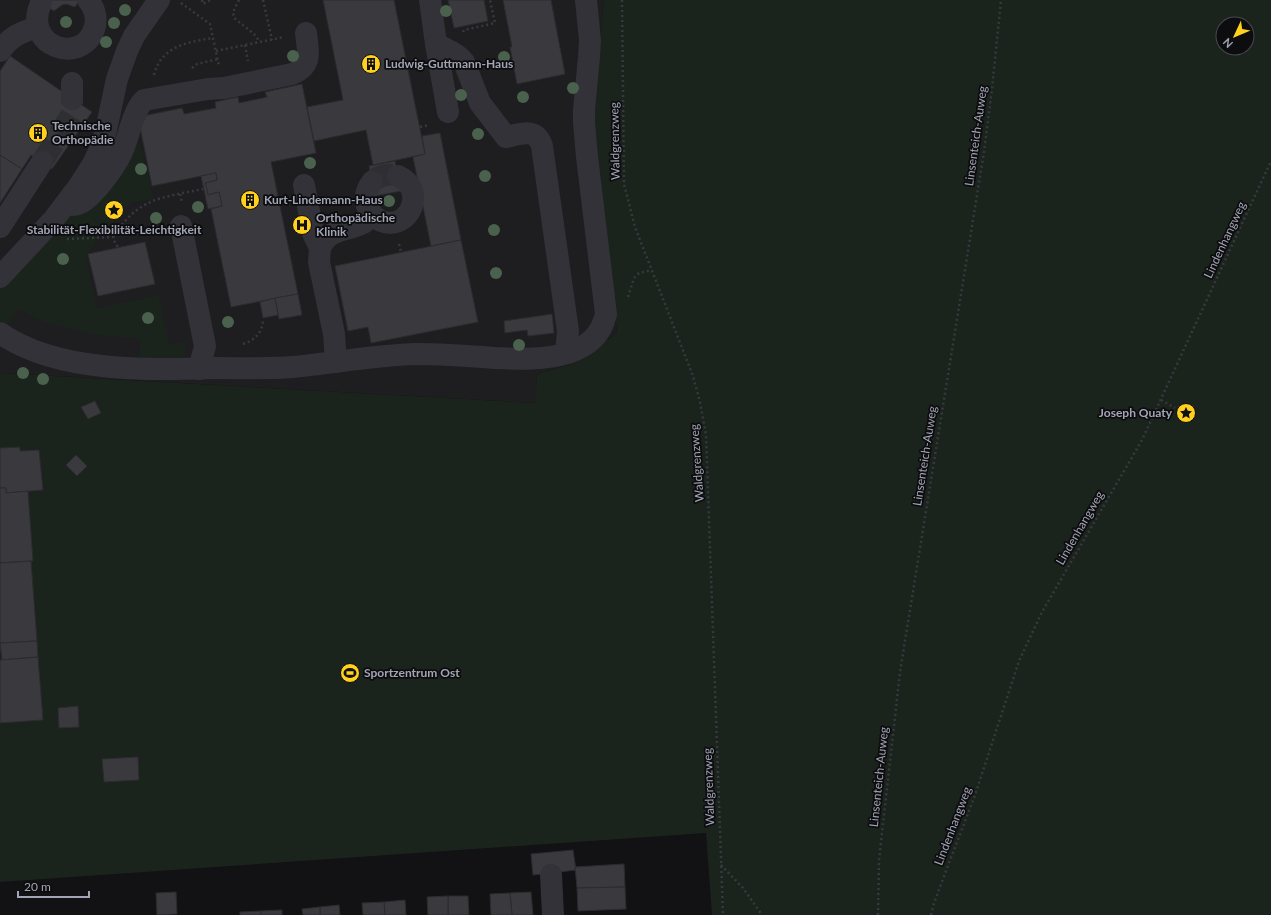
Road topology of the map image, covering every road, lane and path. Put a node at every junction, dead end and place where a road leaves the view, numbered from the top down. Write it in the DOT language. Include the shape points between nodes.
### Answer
graph roads {
  1 [pos="88,0"];
  2 [pos="159,0"];
  3 [pos="177,0"];
  4 [pos="202,0"];
  5 [pos="212,0"];
  6 [pos="239,0"];
  7 [pos="263,0"];
  8 [pos="430,0"];
  9 [pos="490,0"];
  10 [pos="586,0"];
  11 [pos="622,0"];
  12 [pos="1001,0"];
  13 [pos="41,4"];
  14 [pos="38,27"];
  15 [pos="306,32"];
  16 [pos="461,33"];
  17 [pos="213,38"];
  18 [pos="272,40"];
  19 [pos="260,42"];
  20 [pos="436,44"];
  21 [pos="0,51"];
  22 [pos="216,51"];
  23 [pos="218,58"];
  24 [pos="188,68"];
  25 [pos="156,80"];
  26 [pos="224,88"];
  27 [pos="448,112"];
  28 [pos="1271,161"];
  29 [pos="42,162"];
  30 [pos="398,176"];
  31 [pos="372,182"];
  32 [pos="304,185"];
  33 [pos="203,190"];
  34 [pos="66,204"];
  35 [pos="373,216"];
  36 [pos="182,226"];
  37 [pos="0,227"];
  38 [pos="114,237"];
  39 [pos="87,238"];
  40 [pos="118,247"];
  41 [pos="320,248"];
  42 [pos="0,277"];
  43 [pos="263,321"];
  44 [pos="0,333"];
  45 [pos="205,346"];
  46 [pos="566,353"];
  47 [pos="336,362"];
  48 [pos="199,369"];
  49 [pos="1161,400"];
  50 [pos="1175,408"];
  51 [pos="721,865"];
  52 [pos="551,875"];
  53 [pos="553,915"];
  54 [pos="723,915"];
  55 [pos="762,915"];
  56 [pos="878,915"];
  57 [pos="931,915"];
  1 -- 14 [label="lane" via="95,11 96,23 89,39 80,46 68,49 51,45"];
  2 -- 34 [label="lane" via="134,36 127,51 117,79 101,147 93,164"];
  3 -- 17 [label="path" via="210,24"];
  4 -- 5 [label="path" via="203,4"];
  6 -- 19 [label="path" via="233,12 234,18"];
  7 -- 18 [label="path"];
  8 -- 20 [label="lane"];
  9 -- 16 [label="path" via="495,24 464,30"];
  10 -- 46 [label="lane" via="590,40 584,123 606,314 600,332 593,340"];
  11 -- 51 [label="path, Waldgrenzweg" via="624,184 636,227 693,376 706,435"];
  12 -- 56 [label="path, Linsenteich-Auweg" via="984,152 900,672 879,860"];
  13 -- 14 [label="lane" via="37,16"];
  14 -- 21 [label="lane" via="10,38"];
  15 -- 18 [label="path"];
  15 -- 26 [label="lane" via="309,56 298,71"];
  17 -- 22 [label="path"];
  17 -- 25 [label="path" via="172,49 157,66 154,75"];
  18 -- 19 [label="path"];
  19 -- 22 [label="path"];
  20 -- 27 [label="lane"];
  20 -- 46 [label="lane" via="460,56 480,103 506,137 531,133 540,140 568,331"];
  22 -- 23 [label="path"];
  23 -- 24 [label="path"];
  23 -- 26 [label="path"];
  26 -- 34 [label="lane" via="144,100 137,108 122,154 115,166 79,204"];
  28 -- 49 [label="path, Lindenhangweg"];
  29 -- 37 [label="lane"];
  30 -- 35 [label="lane" via="412,188 414,198 410,212 394,222 385,222"];
  31 -- 35 [label="lane" via="366,192 366,200"];
  32 -- 41 [label="lane" via="314,233"];
  33 -- 38 [label="path" via="156,199 145,204 127,218"];
  34 -- 42 [label="lane"];
  35 -- 41 [label="lane" via="362,224 331,234"];
  36 -- 45 [label="lane"];
  38 -- 39 [label="path"];
  38 -- 40 [label="path"];
  41 -- 47 [label="lane" via="319,262 334,334"];
  43 -- 45 [label="path" via="260,332 251,341 244,344"];
  44 -- 48 [label="lane" via="44,355 63,359 126,368"];
  45 -- 48 [label="lane"];
  46 -- 47 [label="lane" via="525,360 416,354"];
  47 -- 48 [label="lane" via="290,367"];
  49 -- 50 [label="path"];
  49 -- 57 [label="path, Lindenhangweg" via="1142,440 1042,612 1019,660 974,798"];
  51 -- 54 [label="path, Waldgrenzweg"];
  51 -- 55 [label="path" via="743,888"];
  52 -- 53 [label="lane"];
}
